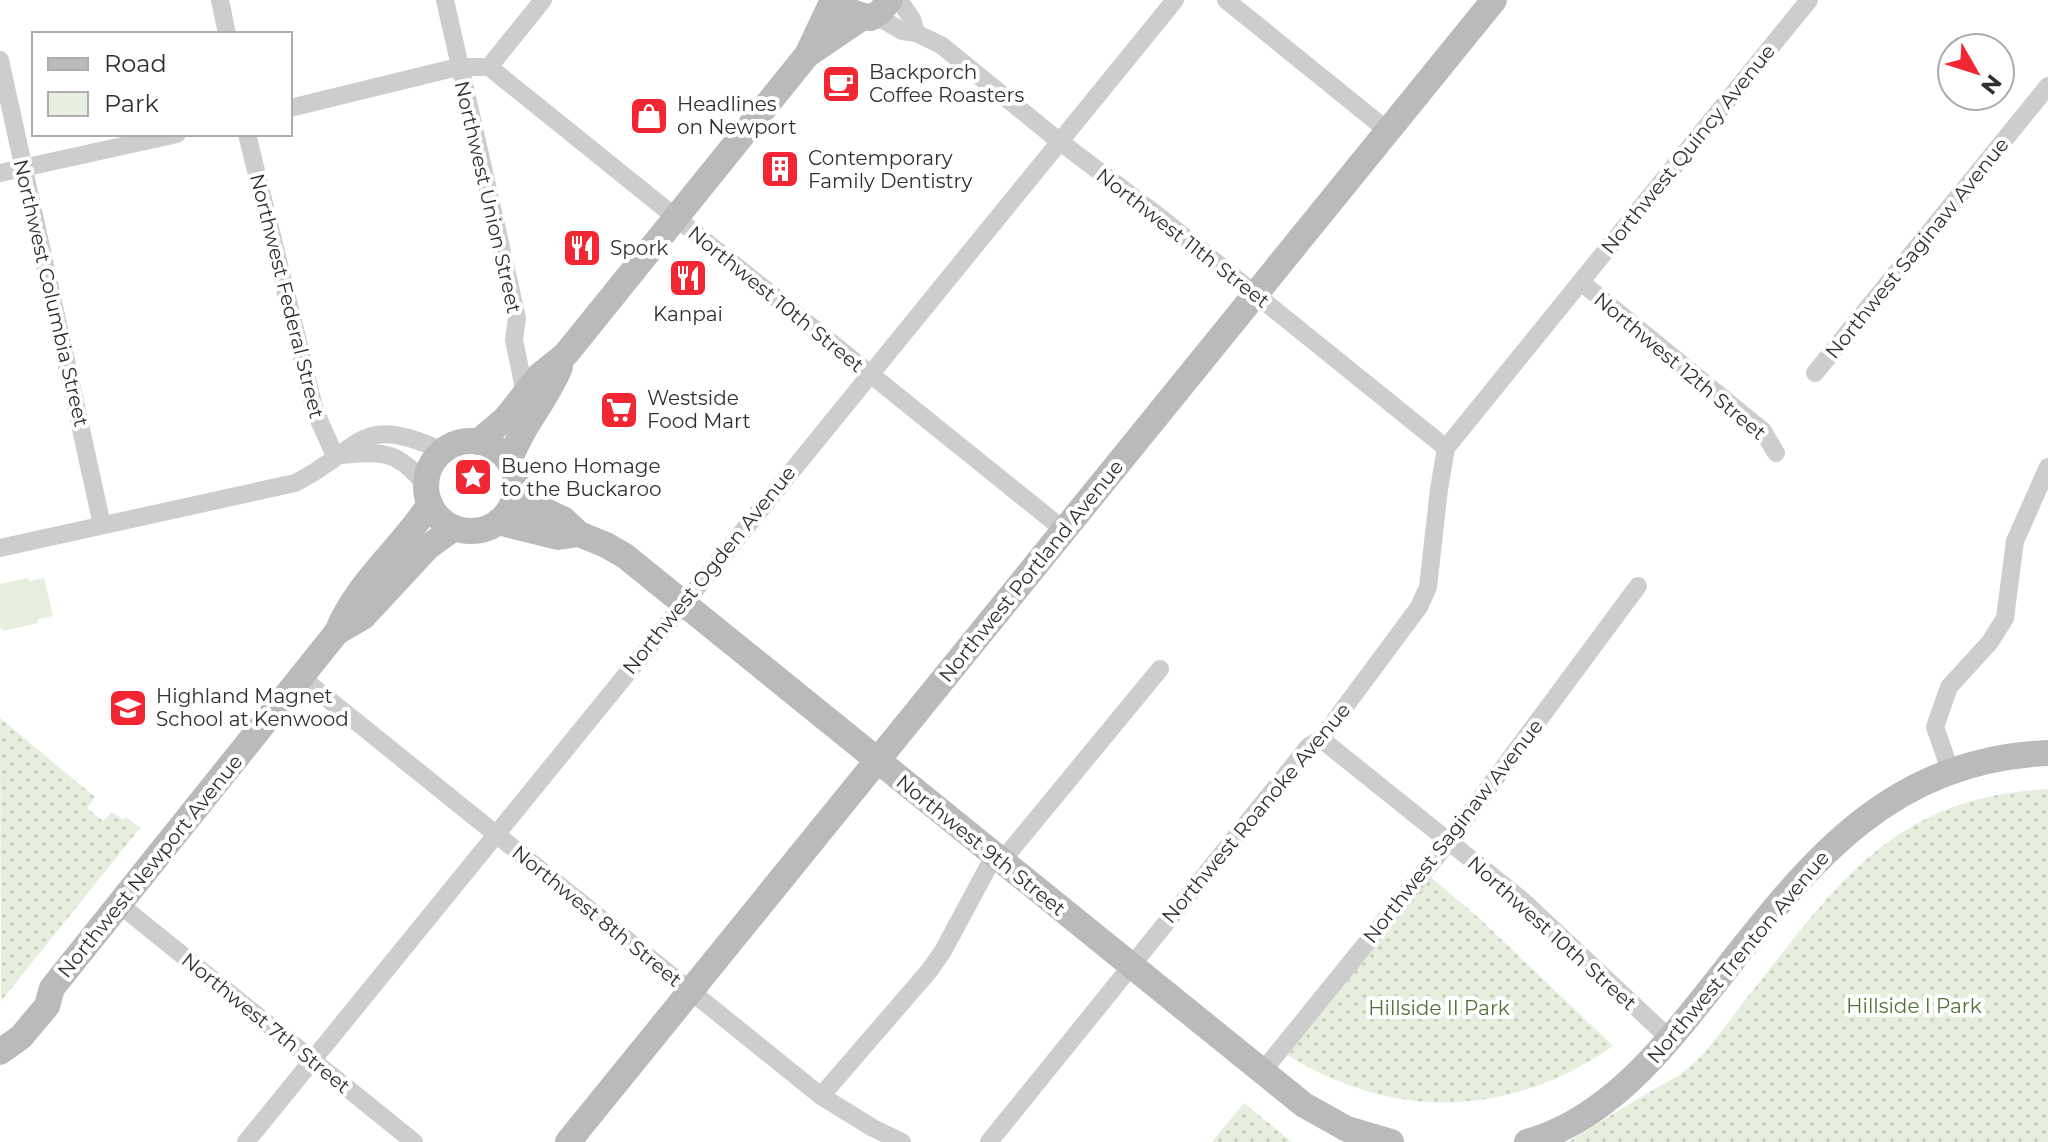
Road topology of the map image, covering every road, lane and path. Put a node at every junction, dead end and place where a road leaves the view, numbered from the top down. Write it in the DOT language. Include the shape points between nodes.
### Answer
graph roads {
  1 [pos="220,0"];
  2 [pos="445,0"];
  3 [pos="543,0"];
  4 [pos="835,0"];
  5 [pos="899,0"];
  6 [pos="1175,0"];
  7 [pos="1226,0"];
  8 [pos="1494,0"];
  9 [pos="1809,0"];
  10 [pos="874,12"];
  11 [pos="227,32"];
  12 [pos="916,33"];
  13 [pos="807,55"];
  14 [pos="0,60"];
  15 [pos="458,67"];
  16 [pos="489,67"];
  17 [pos="2048,86"];
  18 [pos="292,108"];
  19 [pos="1388,131"];
  20 [pos="168,136"];
  21 [pos="247,136"];
  22 [pos="1059,141"];
  23 [pos="23,168"];
  24 [pos="0,173"];
  25 [pos="675,217"];
  26 [pos="1581,282"];
  27 [pos="1255,294"];
  28 [pos="566,354"];
  29 [pos="1815,373"];
  30 [pos="869,374"];
  31 [pos="525,393"];
  32 [pos="478,442"];
  33 [pos="1446,448"];
  34 [pos="443,451"];
  35 [pos="1776,453"];
  36 [pos="335,456"];
  37 [pos="509,462"];
  38 [pos="2048,467"];
  39 [pos="516,488"];
  40 [pos="428,495"];
  41 [pos="498,522"];
  42 [pos="102,525"];
  43 [pos="454,528"];
  44 [pos="1064,530"];
  45 [pos="579,534"];
  46 [pos="0,548"];
  47 [pos="1638,586"];
  48 [pos="683,602"];
  49 [pos="337,632"];
  50 [pos="1160,669"];
  51 [pos="302,678"];
  52 [pos="1321,739"];
  53 [pos="2048,753"];
  54 [pos="878,763"];
  55 [pos="1950,770"];
  56 [pos="496,835"];
  57 [pos="1449,841"];
  58 [pos="997,859"];
  59 [pos="119,904"];
  60 [pos="1131,964"];
  61 [pos="690,991"];
  62 [pos="1670,1039"];
  63 [pos="1,1047"];
  64 [pos="311,1059"];
  65 [pos="1262,1072"];
  66 [pos="821,1096"];
  67 [pos="246,1142"];
  68 [pos="414,1142"];
  69 [pos="568,1142"];
  70 [pos="902,1142"];
  71 [pos="989,1142"];
  72 [pos="1391,1142"];
  73 [pos="1527,1142"];
  1 -- 11 [label="street"];
  2 -- 15 [label="street, Northwest Union Street"];
  3 -- 16 [label="street"];
  4 -- 10 [label="street" via="845,10"];
  4 -- 13 [label="street"];
  5 -- 12 [label="street"];
  6 -- 22 [label="street, Northwest Ogden Avenue"];
  7 -- 19 [label="street"];
  8 -- 19 [label="street, Northwest Portland Avenue"];
  9 -- 26 [label="street, Northwest Quincy Avenue"];
  10 -- 12 [label="street, Northwest 11th Street" via="902,31"];
  10 -- 13 [label="street"];
  12 -- 22 [label="street, Northwest 11th Street" via="941,45"];
  13 -- 25 [label="street"];
  14 -- 23 [label="street, Northwest Columbia Street"];
  15 -- 16 [label="street"];
  15 -- 18 [label="street"];
  15 -- 31 [label="street, Northwest Union Street" via="517,318 514,340"];
  16 -- 25 [label="street, Northwest 10th Street"];
  17 -- 29 [label="street, Northwest Saginaw Avenue"];
  19 -- 27 [label="street, Northwest Portland Avenue"];
  20 -- 23 [label="street"];
  21 -- 36 [label="street, Northwest Federal Street" via="315,411"];
  22 -- 27 [label="street, Northwest 11th Street"];
  22 -- 30 [label="street, Northwest Ogden Avenue"];
  23 -- 24 [label="street"];
  23 -- 42 [label="street, Northwest Columbia Street"];
  25 -- 28 [label="street"];
  25 -- 30 [label="street, Northwest 10th Street"];
  26 -- 33 [label="street, Northwest Quincy Avenue"];
  26 -- 35 [label="street, Northwest 12th Street" via="1763,431"];
  27 -- 33 [label="street, Northwest 11th Street"];
  27 -- 44 [label="street, Northwest Portland Avenue"];
  28 -- 31 [label="street"];
  28 -- 37 [label="street"];
  30 -- 44 [label="street, Northwest 10th Street"];
  30 -- 48 [label="street, Northwest Ogden Avenue"];
  31 -- 32 [label="street"];
  32 -- 34 [label="street"];
  32 -- 37 [label="street"];
  33 -- 52 [label="street, Northwest Roanoke Avenue" via="1428,587 1419,607"];
  34 -- 36 [label="street" via="415,438 384,433 362,438"];
  34 -- 40 [label="street" via="431,467"];
  36 -- 40 [label="street" via="390,454 413,470"];
  36 -- 42 [label="street" via="295,483"];
  37 -- 39 [label="street"];
  38 -- 55 [label="street" via="2015,541 2005,618 1949,687 1935,727"];
  39 -- 41 [label="street" via="509,510"];
  39 -- 45 [label="street, Northwest 9th Street" via="530,504 563,519"];
  40 -- 43 [label="street" via="444,522"];
  40 -- 49 [label="street, Northwest Newport Avenue" via="412,532 348,606"];
  41 -- 43 [label="street" via="485,529"];
  41 -- 45 [label="street, Northwest 9th Street" via="558,537"];
  42 -- 46 [label="street"];
  43 -- 49 [label="street, Northwest Newport Avenue" via="428,547 363,617"];
  44 -- 54 [label="street, Northwest Portland Avenue"];
  45 -- 48 [label="street, Northwest 9th Street" via="625,556"];
  47 -- 57 [label="street, Northwest Saginaw Avenue"];
  48 -- 54 [label="street, Northwest 9th Street"];
  48 -- 56 [label="street, Northwest Ogden Avenue"];
  49 -- 51 [label="street, Northwest Newport Avenue"];
  50 -- 58 [label="street"];
  51 -- 56 [label="street, Northwest 8th Street"];
  51 -- 59 [label="street, Northwest Newport Avenue"];
  52 -- 57 [label="street, Northwest 10th Street"];
  52 -- 60 [label="street, Northwest Roanoke Avenue" via="1309,746"];
  53 -- 55 [label="street"];
  54 -- 58 [label="street, Northwest 9th Street"];
  54 -- 61 [label="street, Northwest Portland Avenue"];
  55 -- 62 [label="street, Northwest Trenton Avenue" via="1907,790 1834,843"];
  56 -- 61 [label="street, Northwest 8th Street"];
  56 -- 64 [label="street, Northwest Ogden Avenue"];
  57 -- 62 [label="street, Northwest 10th Street" via="1522,900"];
  57 -- 65 [label="street, Northwest Saginaw Avenue"];
  58 -- 60 [label="street, Northwest 9th Street"];
  58 -- 66 [label="street" via="929,971"];
  59 -- 63 [label="street, Northwest Newport Avenue" via="52,988 34,996 9,1026"];
  59 -- 64 [label="street, Northwest 7th Street"];
  60 -- 65 [label="street, Northwest 9th Street"];
  60 -- 71 [label="street, Northwest Roanoke Avenue"];
  61 -- 66 [label="street, Northwest 8th Street"];
  61 -- 69 [label="street, Northwest Portland Avenue"];
  62 -- 73 [label="street, Northwest Trenton Avenue" via="1635,1078 1603,1103"];
  64 -- 67 [label="street, Northwest Ogden Avenue"];
  64 -- 68 [label="street, Northwest 7th Street"];
  65 -- 72 [label="street, Northwest 9th Street" via="1304,1105 1347,1129"];
  66 -- 70 [label="street, Northwest 8th Street"];
}
